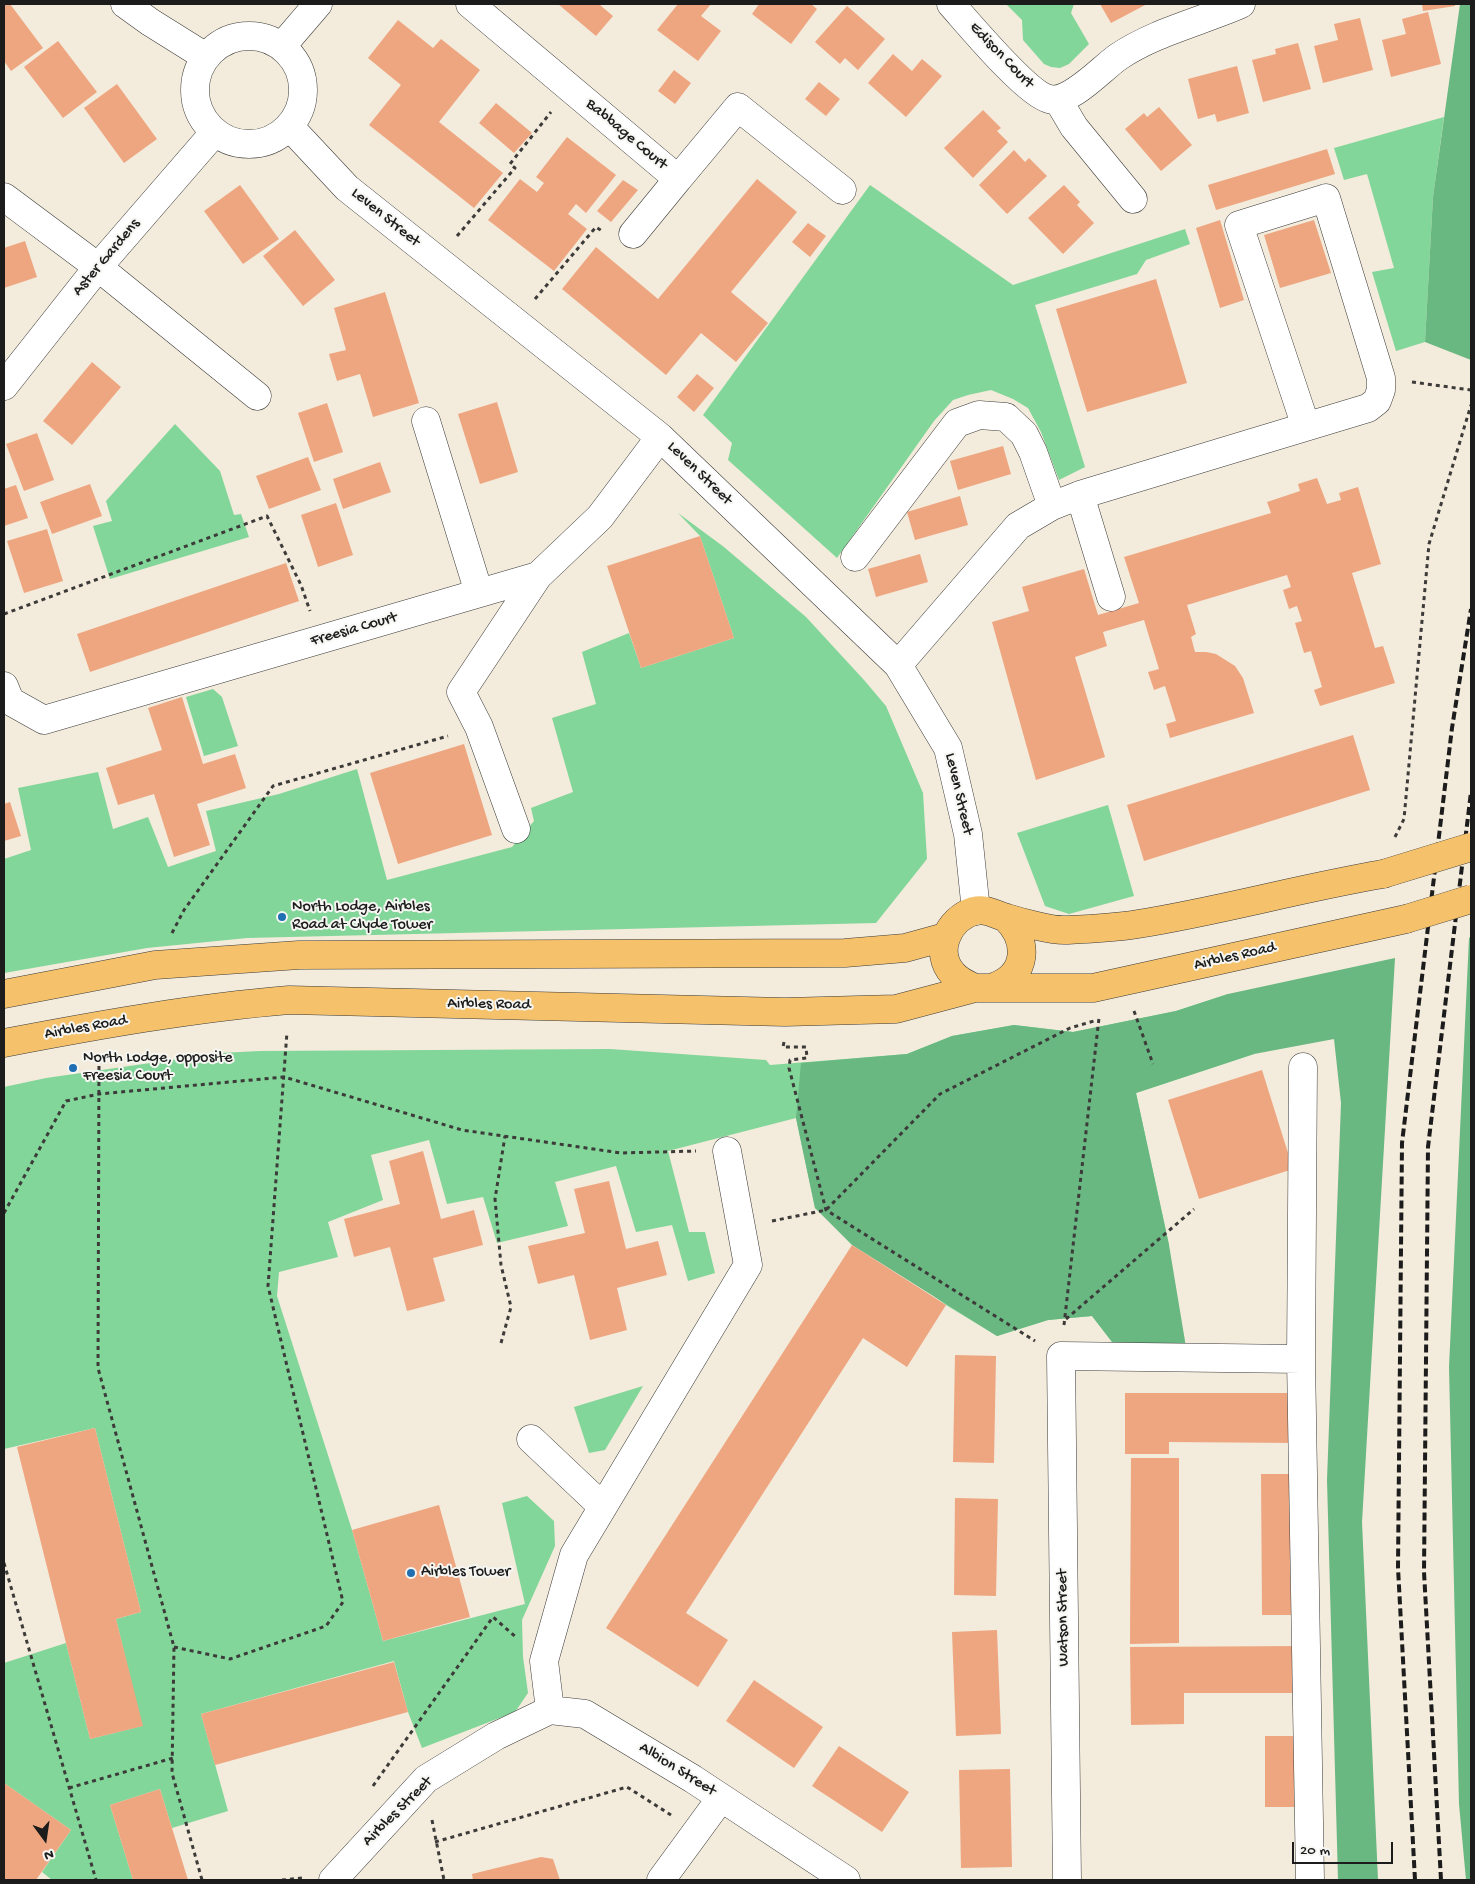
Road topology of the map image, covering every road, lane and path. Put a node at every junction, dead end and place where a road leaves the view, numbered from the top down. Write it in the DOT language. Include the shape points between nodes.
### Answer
graph roads {
  1 [pos="125,4"];
  2 [pos="318,4"];
  3 [pos="470,4"];
  4 [pos="951,4"];
  5 [pos="1241,4"];
  6 [pos="282,46"];
  7 [pos="206,57"];
  8 [pos="570,88"];
  9 [pos="1058,100"];
  10 [pos="289,126"];
  11 [pos="214,133"];
  12 [pos="678,179"];
  13 [pos="842,190"];
  14 [pos="4,197"];
  15 [pos="1133,199"];
  16 [pos="620,235"];
  17 [pos="437,260"];
  18 [pos="98,267"];
  19 [pos="516,322"];
  20 [pos="1428,384"];
  21 [pos="4,386"];
  22 [pos="1471,390"];
  23 [pos="257,396"];
  24 [pos="1471,404"];
  25 [pos="426,421"];
  26 [pos="1306,427"];
  27 [pos="660,437"];
  28 [pos="1080,495"];
  29 [pos="1052,506"];
  30 [pos="855,557"];
  31 [pos="538,576"];
  32 [pos="479,593"];
  33 [pos="1111,597"];
  34 [pos="4,614"];
  35 [pos="319,640"];
  36 [pos="898,665"];
  37 [pos="4,686"];
  38 [pos="479,727"];
  39 [pos="516,828"];
  40 [pos="1471,847"];
  41 [pos="1379,875"];
  42 [pos="1471,899"];
  43 [pos="976,910"];
  44 [pos="1006,918"];
  45 [pos="945,937"];
  46 [pos="155,965"];
  47 [pos="985,987"];
  48 [pos="1093,988"];
  49 [pos="4,994"];
  50 [pos="289,1000"];
  51 [pos="785,1012"];
  52 [pos="1125,1013"];
  53 [pos="1108,1017"];
  54 [pos="1099,1019"];
  55 [pos="99,1025"];
  56 [pos="4,1043"];
  57 [pos="1153,1064"];
  58 [pos="1303,1067"];
  59 [pos="284,1077"];
  60 [pos="99,1094"];
  61 [pos="505,1136"];
  62 [pos="727,1151"];
  63 [pos="1194,1209"];
  64 [pos="826,1210"];
  65 [pos="4,1213"];
  66 [pos="741,1226"];
  67 [pos="1065,1320"];
  68 [pos="501,1343"];
  69 [pos="1061,1356"];
  70 [pos="1301,1359"];
  71 [pos="531,1439"];
  72 [pos="603,1506"];
  73 [pos="4,1563"];
  74 [pos="174,1647"];
  75 [pos="544,1661"];
  76 [pos="550,1710"];
  77 [pos="172,1758"];
  78 [pos="426,1780"];
  79 [pos="69,1788"];
  80 [pos="372,1788"];
  81 [pos="721,1798"];
  82 [pos="697,1831"];
  83 [pos="435,1842"];
  84 [pos="96,1880"];
  85 [pos="202,1880"];
  86 [pos="333,1880"];
  87 [pos="444,1880"];
  88 [pos="661,1880"];
  89 [pos="846,1880"];
  90 [pos="1067,1880"];
  91 [pos="1310,1880"];
  1 -- 7 [label="street"];
  2 -- 6 [label="street"];
  3 -- 8 [label="street, Babbage Court"];
  4 -- 9 [label="street, Edison Court" via="1025,84 1047,99"];
  5 -- 9 [label="street" via="1168,31 1119,56 1070,96"];
  6 -- 7 [label="street" via="265,37 240,36 221,43"];
  6 -- 10 [label="street" via="299,66 304,84 301,109"];
  7 -- 11 [label="street" via="197,76 195,95 204,120"];
  8 -- 12 [label="street, Babbage Court"];
  8 -- 17 [label="path" via="510,164 515,168"];
  9 -- 15 [label="street" via="1074,127"];
  10 -- 11 [label="street" via="277,137 255,144 234,142"];
  10 -- 17 [label="street, Leven Street" via="347,188"];
  11 -- 18 [label="street, Aster Gardens"];
  12 -- 13 [label="street, Babbage Court" via="738,107"];
  12 -- 16 [label="street"];
  14 -- 18 [label="street"];
  16 -- 19 [label="path" via="596,227"];
  17 -- 19 [label="street, Leven Street"];
  18 -- 21 [label="street, Aster Gardens"];
  18 -- 23 [label="street"];
  19 -- 27 [label="street, Leven Street"];
  20 -- 22 [label="path"];
  24 -- 41 [label="path" via="1429,544 1404,819"];
  25 -- 32 [label="street"];
  26 -- 26 [label="street" via="1240,226 1326,198 1381,378 1381,390 1377,401 1368,408"];
  26 -- 28 [label="street"];
  27 -- 31 [label="street, Freesia Court" via="600,517"];
  27 -- 36 [label="street, Leven Street"];
  28 -- 29 [label="street"];
  28 -- 33 [label="street"];
  29 -- 30 [label="street" via="1024,434 1006,417 979,415 957,423"];
  29 -- 36 [label="street" via="1018,526"];
  31 -- 32 [label="street, Freesia Court"];
  31 -- 38 [label="street" via="461,692"];
  32 -- 35 [label="street, Freesia Court"];
  34 -- 35 [label="path" via="267,516 301,585"];
  35 -- 37 [label="street, Freesia Court" via="44,720 10,701"];
  36 -- 43 [label="street, Leven Street" via="948,748 968,834"];
  38 -- 39 [label="street"];
  38 -- 46 [label="path" via="273,786 184,910"];
  40 -- 41 [label="main road, bridge"];
  41 -- 44 [label="main road" via="1136,924 1063,930"];
  42 -- 48 [label="main road, Airbles Road, bridge" via="1406,919"];
  43 -- 44 [label="main road"];
  43 -- 45 [label="main road" via="962,916"];
  44 -- 47 [label="main road, Airbles Road" via="1016,928 1022,946 1021,959 1016,974 1004,983"];
  45 -- 46 [label="main road" via="905,948 845,953 299,955"];
  45 -- 47 [label="main road" via="944,954 948,967 962,983"];
  46 -- 49 [label="main road"];
  47 -- 48 [label="main road, Airbles Road"];
  47 -- 51 [label="main road, Airbles Road" via="896,1009"];
  48 -- 54 [label="path"];
  50 -- 51 [label="main road, Airbles Road"];
  50 -- 55 [label="main road, Airbles Road" via="228,1005"];
  50 -- 59 [label="path"];
  51 -- 64 [label="path" via="783,1047 806,1047 808,1058 790,1060 789,1068"];
  52 -- 57 [label="path" via="1134,1010"];
  53 -- 54 [label="path"];
  54 -- 64 [label="path" via="1070,1028 940,1094"];
  54 -- 67 [label="path"];
  55 -- 56 [label="main road, Airbles Road"];
  55 -- 60 [label="path"];
  58 -- 70 [label="street"];
  59 -- 60 [label="path"];
  59 -- 61 [label="path" via="462,1130"];
  59 -- 74 [label="path" via="268,1286 343,1602 326,1626 230,1658"];
  60 -- 65 [label="path" via="66,1100"];
  60 -- 74 [label="path" via="98,1368"];
  61 -- 62 [label="path" via="621,1153"];
  61 -- 68 [label="path" via="495,1198 501,1265 511,1307"];
  62 -- 66 [label="street"];
  63 -- 67 [label="path"];
  64 -- 66 [label="path"];
  64 -- 69 [label="path"];
  66 -- 72 [label="street" via="748,1265"];
  67 -- 69 [label="path"];
  69 -- 70 [label="street"];
  69 -- 90 [label="street, Watson Street"];
  70 -- 91 [label="street"];
  71 -- 72 [label="street"];
  72 -- 75 [label="street" via="574,1555"];
  73 -- 79 [label="path"];
  74 -- 77 [label="path"];
  75 -- 76 [label="street"];
  75 -- 80 [label="path" via="494,1617"];
  76 -- 78 [label="street, Airbles Street" via="496,1736"];
  76 -- 81 [label="street, Albion Street" via="585,1714"];
  77 -- 79 [label="path"];
  77 -- 85 [label="path" via="172,1773"];
  78 -- 83 [label="path"];
  78 -- 86 [label="street, Airbles Street"];
  79 -- 84 [label="path"];
  81 -- 82 [label="street"];
  81 -- 89 [label="street, Albion Street"];
  82 -- 83 [label="path" via="627,1786"];
  82 -- 88 [label="street"];
  83 -- 87 [label="path"];
}
